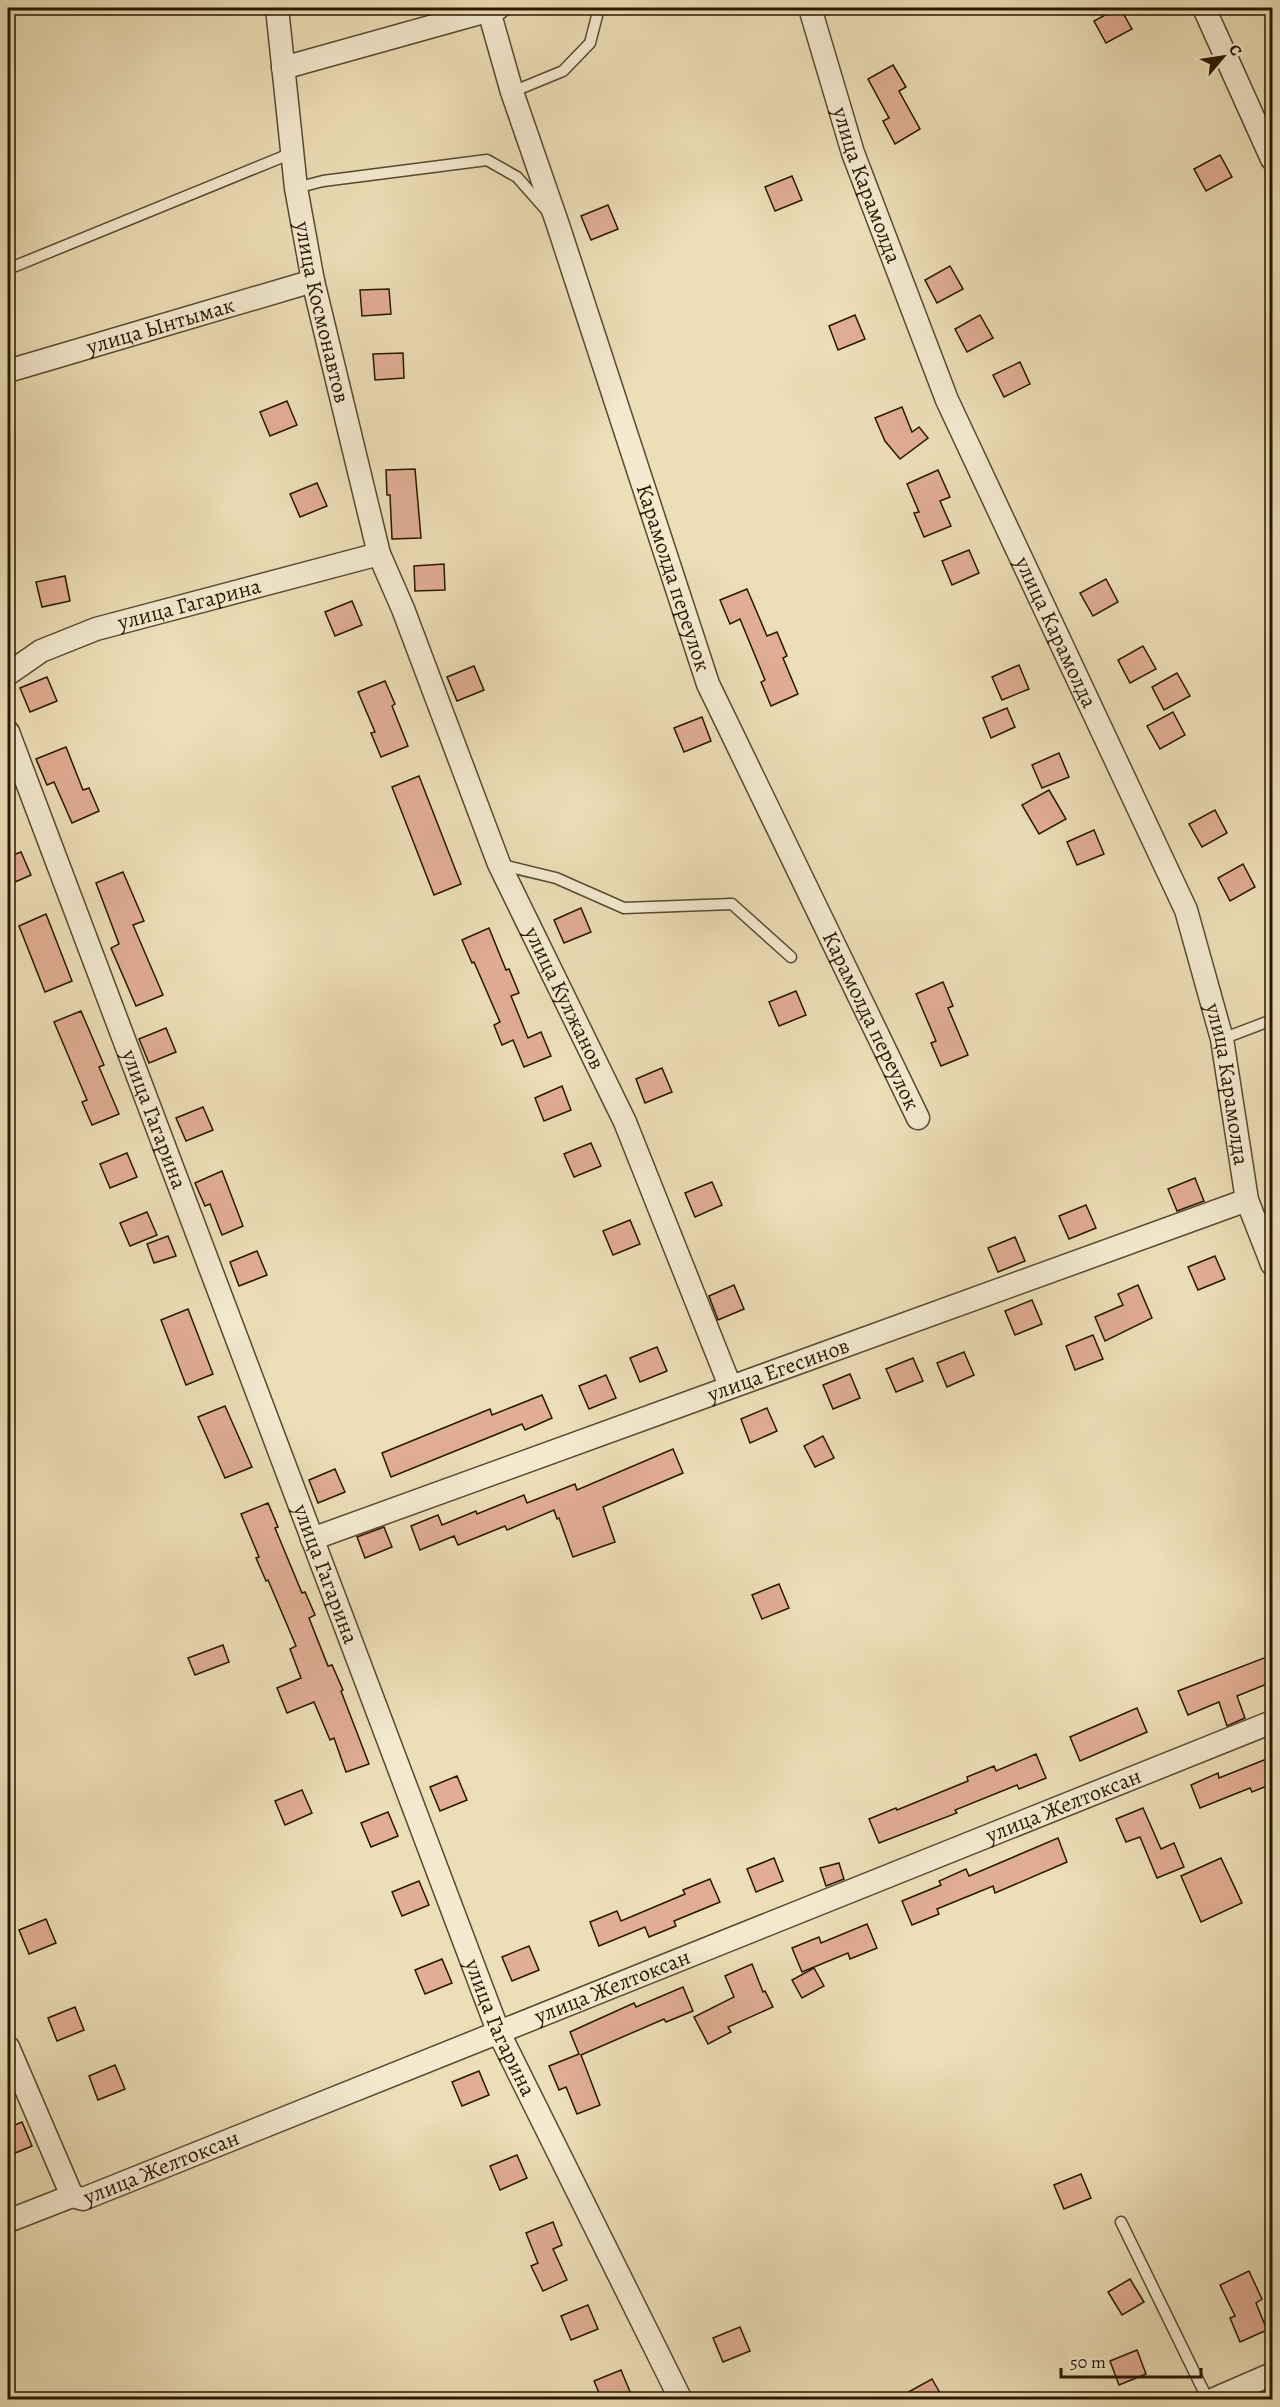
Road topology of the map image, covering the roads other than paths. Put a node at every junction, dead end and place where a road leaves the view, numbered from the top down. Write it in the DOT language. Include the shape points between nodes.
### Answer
graph roads {
  1 [pos="277,8"];
  2 [pos="599,8"];
  3 [pos="810,8"];
  4 [pos="1204,8"];
  5 [pos="494,9"];
  6 [pos="283,68"];
  7 [pos="512,92"];
  8 [pos="292,153"];
  9 [pos="1272,159"];
  10 [pos="296,188"];
  11 [pos="558,225"];
  12 [pos="8,269"];
  13 [pos="313,281"];
  14 [pos="8,371"];
  15 [pos="379,554"];
  16 [pos="403,609"];
  17 [pos="8,674"];
  18 [pos="8,732"];
  19 [pos="499,864"];
  20 [pos="791,957"];
  21 [pos="1272,1020"];
  22 [pos="1222,1039"];
  23 [pos="918,1118"];
  24 [pos="1247,1200"];
  25 [pos="1272,1263"];
  26 [pos="730,1386"];
  27 [pos="312,1539"];
  28 [pos="1272,1722"];
  29 [pos="498,2031"];
  30 [pos="8,2047"];
  31 [pos="72,2196"];
  32 [pos="8,2220"];
  33 [pos="1121,2222"];
  34 [pos="1272,2374"];
  35 [pos="681,2400"];
  36 [pos="1210,2400"];
  1 -- 6 [label="street, улица Космонавтов"];
  2 -- 7 [label="lane" via="590,42 563,71"];
  3 -- 22 [label="street, улица Карамолда" via="853,153 947,400 1186,910"];
  4 -- 9 [label="street"];
  5 -- 6 [label="street"];
  5 -- 7 [label="street, Карамолда переулок"];
  6 -- 8 [label="street, улица Космонавтов"];
  7 -- 11 [label="street, Карамолда переулок"];
  8 -- 10 [label="street, улица Космонавтов"];
  8 -- 12 [label="lane"];
  10 -- 11 [label="lane" via="323,181 487,160 517,177"];
  10 -- 13 [label="street, улица Космонавтов"];
  11 -- 23 [label="street, Карамолда переулок" via="708,684"];
  13 -- 14 [label="street, улица Ынтымак"];
  13 -- 15 [label="street, улица Космонавтов"];
  15 -- 16 [label="street, улица Космонавтов"];
  15 -- 17 [label="street, улица Гагарина" via="96,629 41,651"];
  16 -- 19 [label="street, улица Кулжанов"];
  18 -- 27 [label="street, улица Гагарина"];
  19 -- 20 [label="lane" via="556,878 624,908 732,904"];
  19 -- 26 [label="street, улица Кулжанов" via="625,1122"];
  21 -- 22 [label="lane"];
  22 -- 24 [label="street, улица Карамолда"];
  24 -- 25 [label="street, улица Карамолда"];
  24 -- 26 [label="street, улица Егесинов"];
  26 -- 27 [label="street, улица Егесинов"];
  27 -- 29 [label="street, улица Гагарина"];
  28 -- 29 [label="street, улица Желтоксан"];
  29 -- 31 [label="street, улица Желтоксан" via="104,2192 83,2199"];
  29 -- 35 [label="street, улица Гагарина"];
  30 -- 31 [label="street, улица Желтоксан"];
  31 -- 32 [label="street"];
  33 -- 36 [label="lane"];
  34 -- 36 [label="street"];
}
